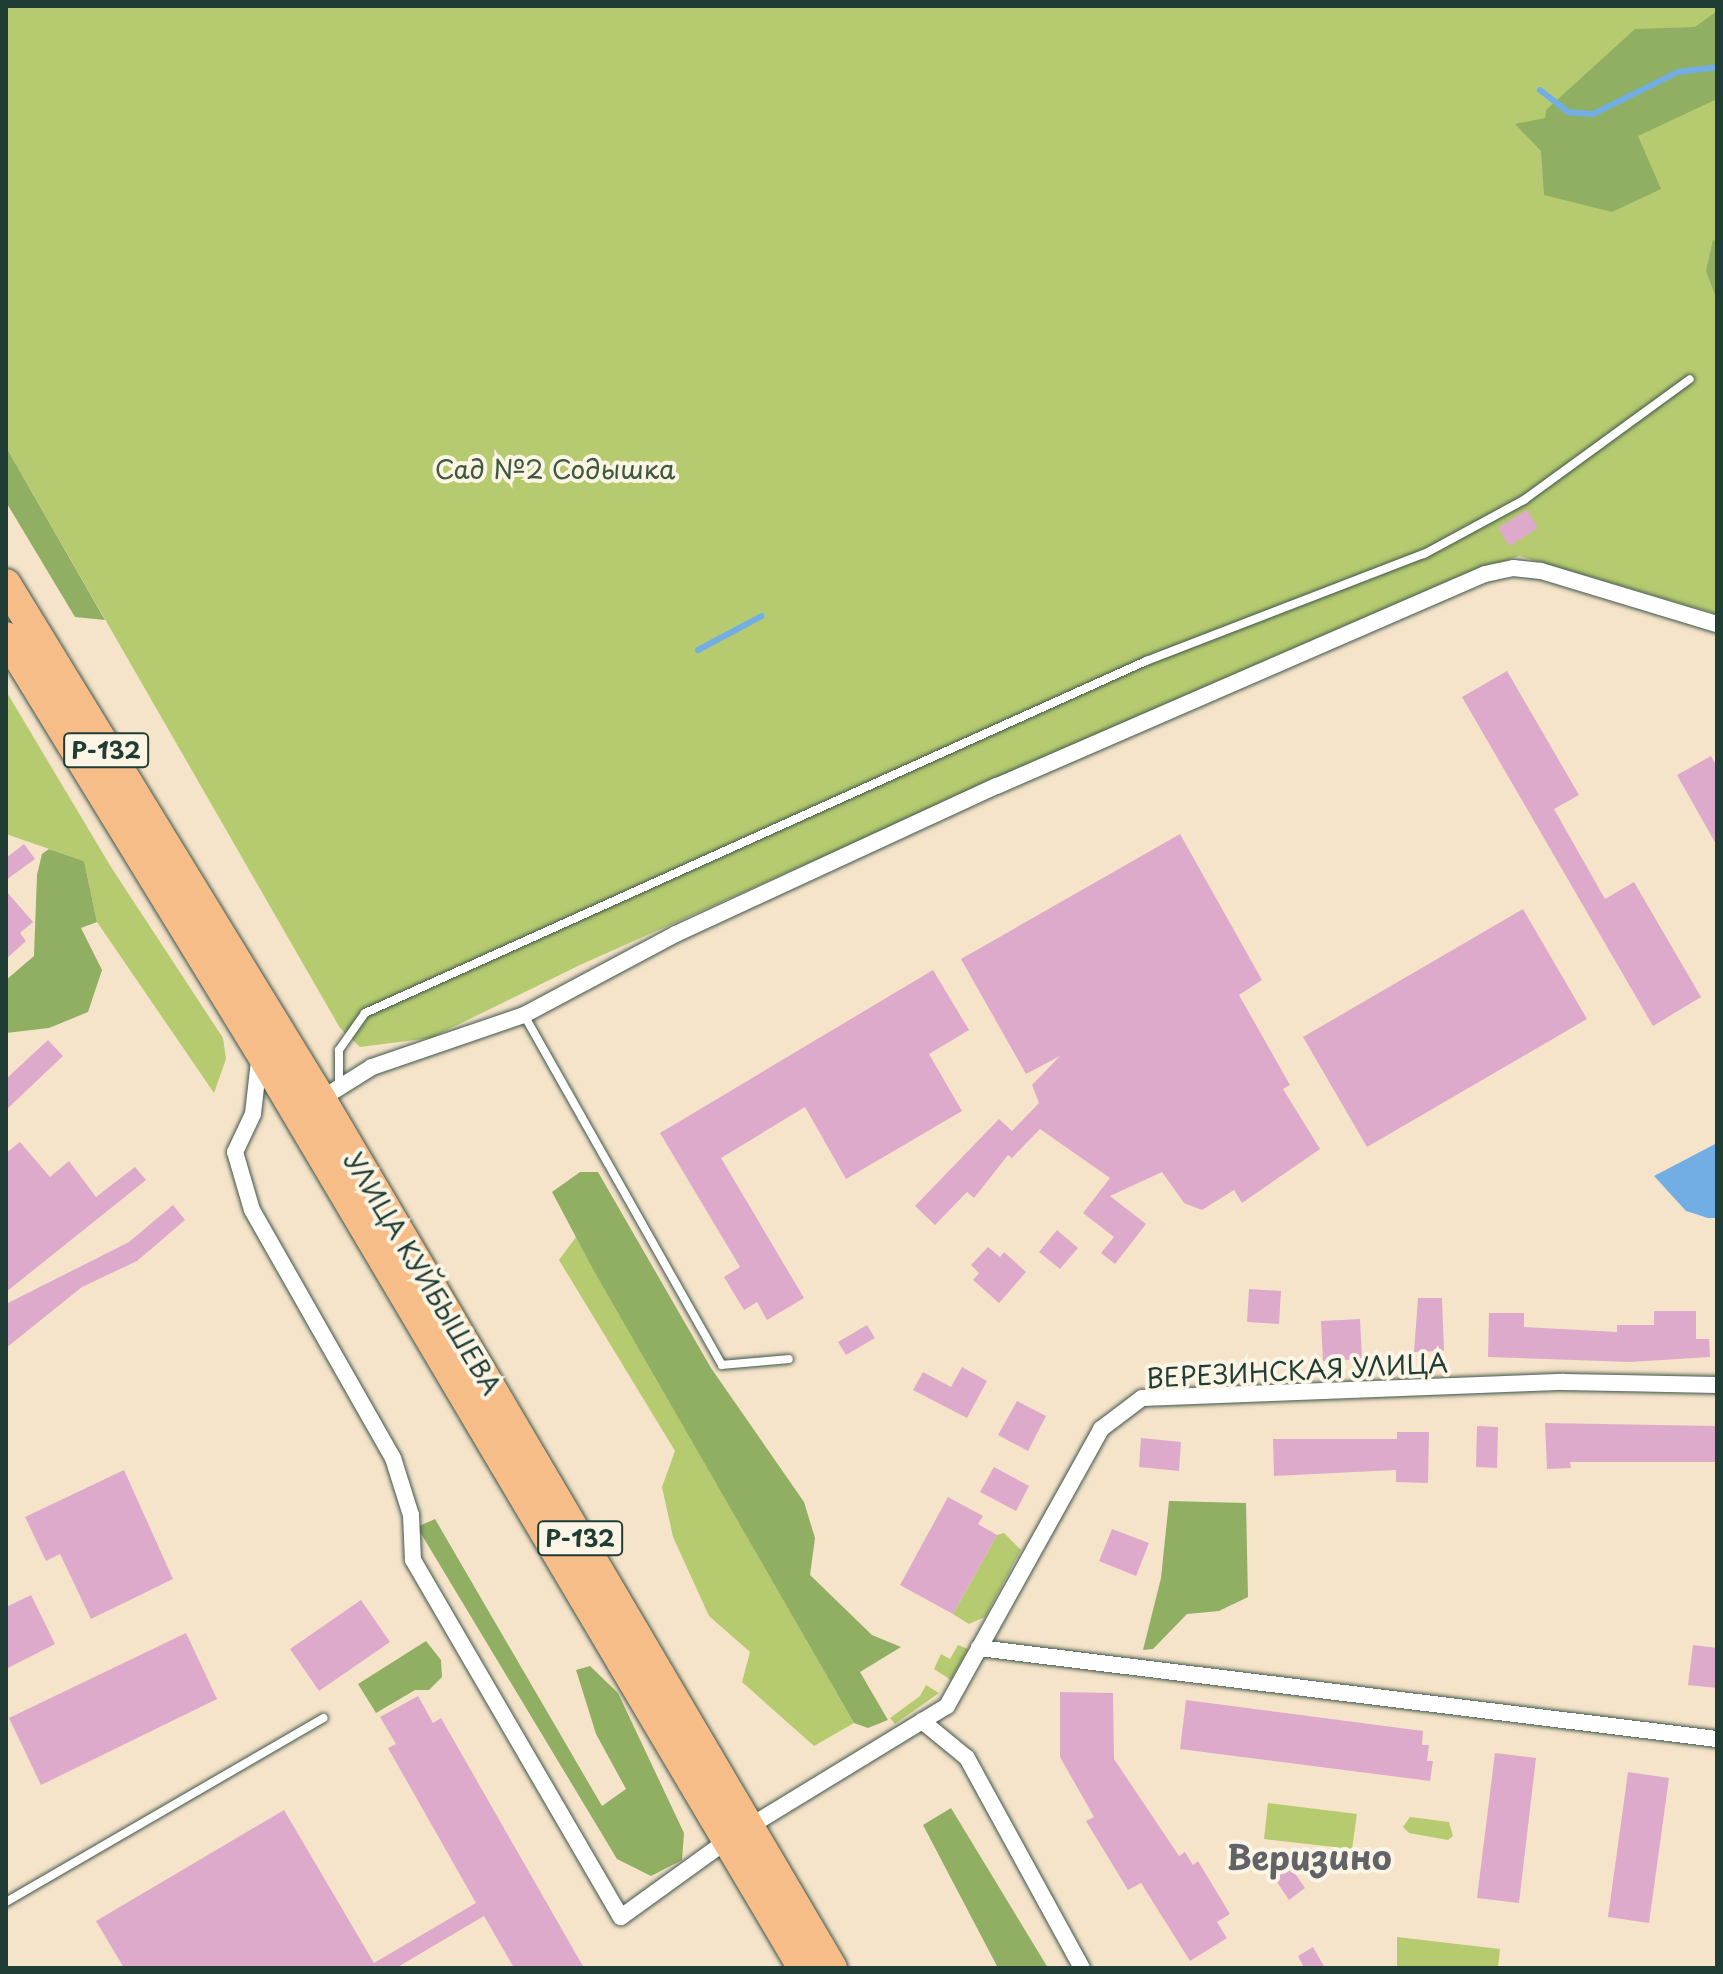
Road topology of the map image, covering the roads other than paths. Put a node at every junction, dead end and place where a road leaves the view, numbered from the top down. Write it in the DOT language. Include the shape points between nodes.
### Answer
graph roads {
  1 [pos="1690,379"];
  2 [pos="6,584"];
  3 [pos="1717,624"];
  4 [pos="6,637"];
  5 [pos="524,1015"];
  6 [pos="258,1048"];
  7 [pos="330,1092"];
  8 [pos="789,1359"];
  9 [pos="1717,1385"];
  10 [pos="979,1648"];
  11 [pos="324,1718"];
  12 [pos="922,1721"];
  13 [pos="1717,1739"];
  14 [pos="740,1833"];
  15 [pos="6,1902"];
  16 [pos="803,1968"];
  17 [pos="832,1968"];
  18 [pos="1082,1968"];
  1 -- 7 [label="lane" via="1524,500 1424,554 1146,661 365,1013 339,1050"];
  2 -- 7 [label="highway, УЛИЦА КУЙБЫШЕВА / Р-132"];
  3 -- 5 [label="street" via="1541,571 1513,568 1485,574 997,786 676,934"];
  4 -- 6 [label="highway, УЛИЦА КУЙБЫШЕВА / Р-132"];
  5 -- 7 [label="street" via="372,1067"];
  5 -- 8 [label="lane" via="722,1365"];
  6 -- 14 [label="highway, УЛИЦА КУЙБЫШЕВА / Р-132"];
  6 -- 14 [label="street, ВЕРЕЗИНСКАЯ УЛИЦА" via="257,1099 235,1152 252,1210 393,1458 408,1500 413,1560 621,1917"];
  7 -- 14 [label="highway, УЛИЦА КУЙБЫШЕВА / Р-132"];
  9 -- 10 [label="street, ВЕРЕЗИНСКАЯ УЛИЦА" via="1564,1382 1142,1398 1101,1429"];
  10 -- 12 [label="street, ВЕРЕЗИНСКАЯ УЛИЦА" via="947,1706"];
  10 -- 13 [label="street"];
  11 -- 15 [label="lane"];
  12 -- 14 [label="street, ВЕРЕЗИНСКАЯ УЛИЦА"];
  12 -- 18 [label="street" via="967,1758"];
  14 -- 16 [label="highway, УЛИЦА КУЙБЫШЕВА / Р-132"];
  14 -- 17 [label="highway, УЛИЦА КУЙБЫШЕВА / Р-132"];
}
